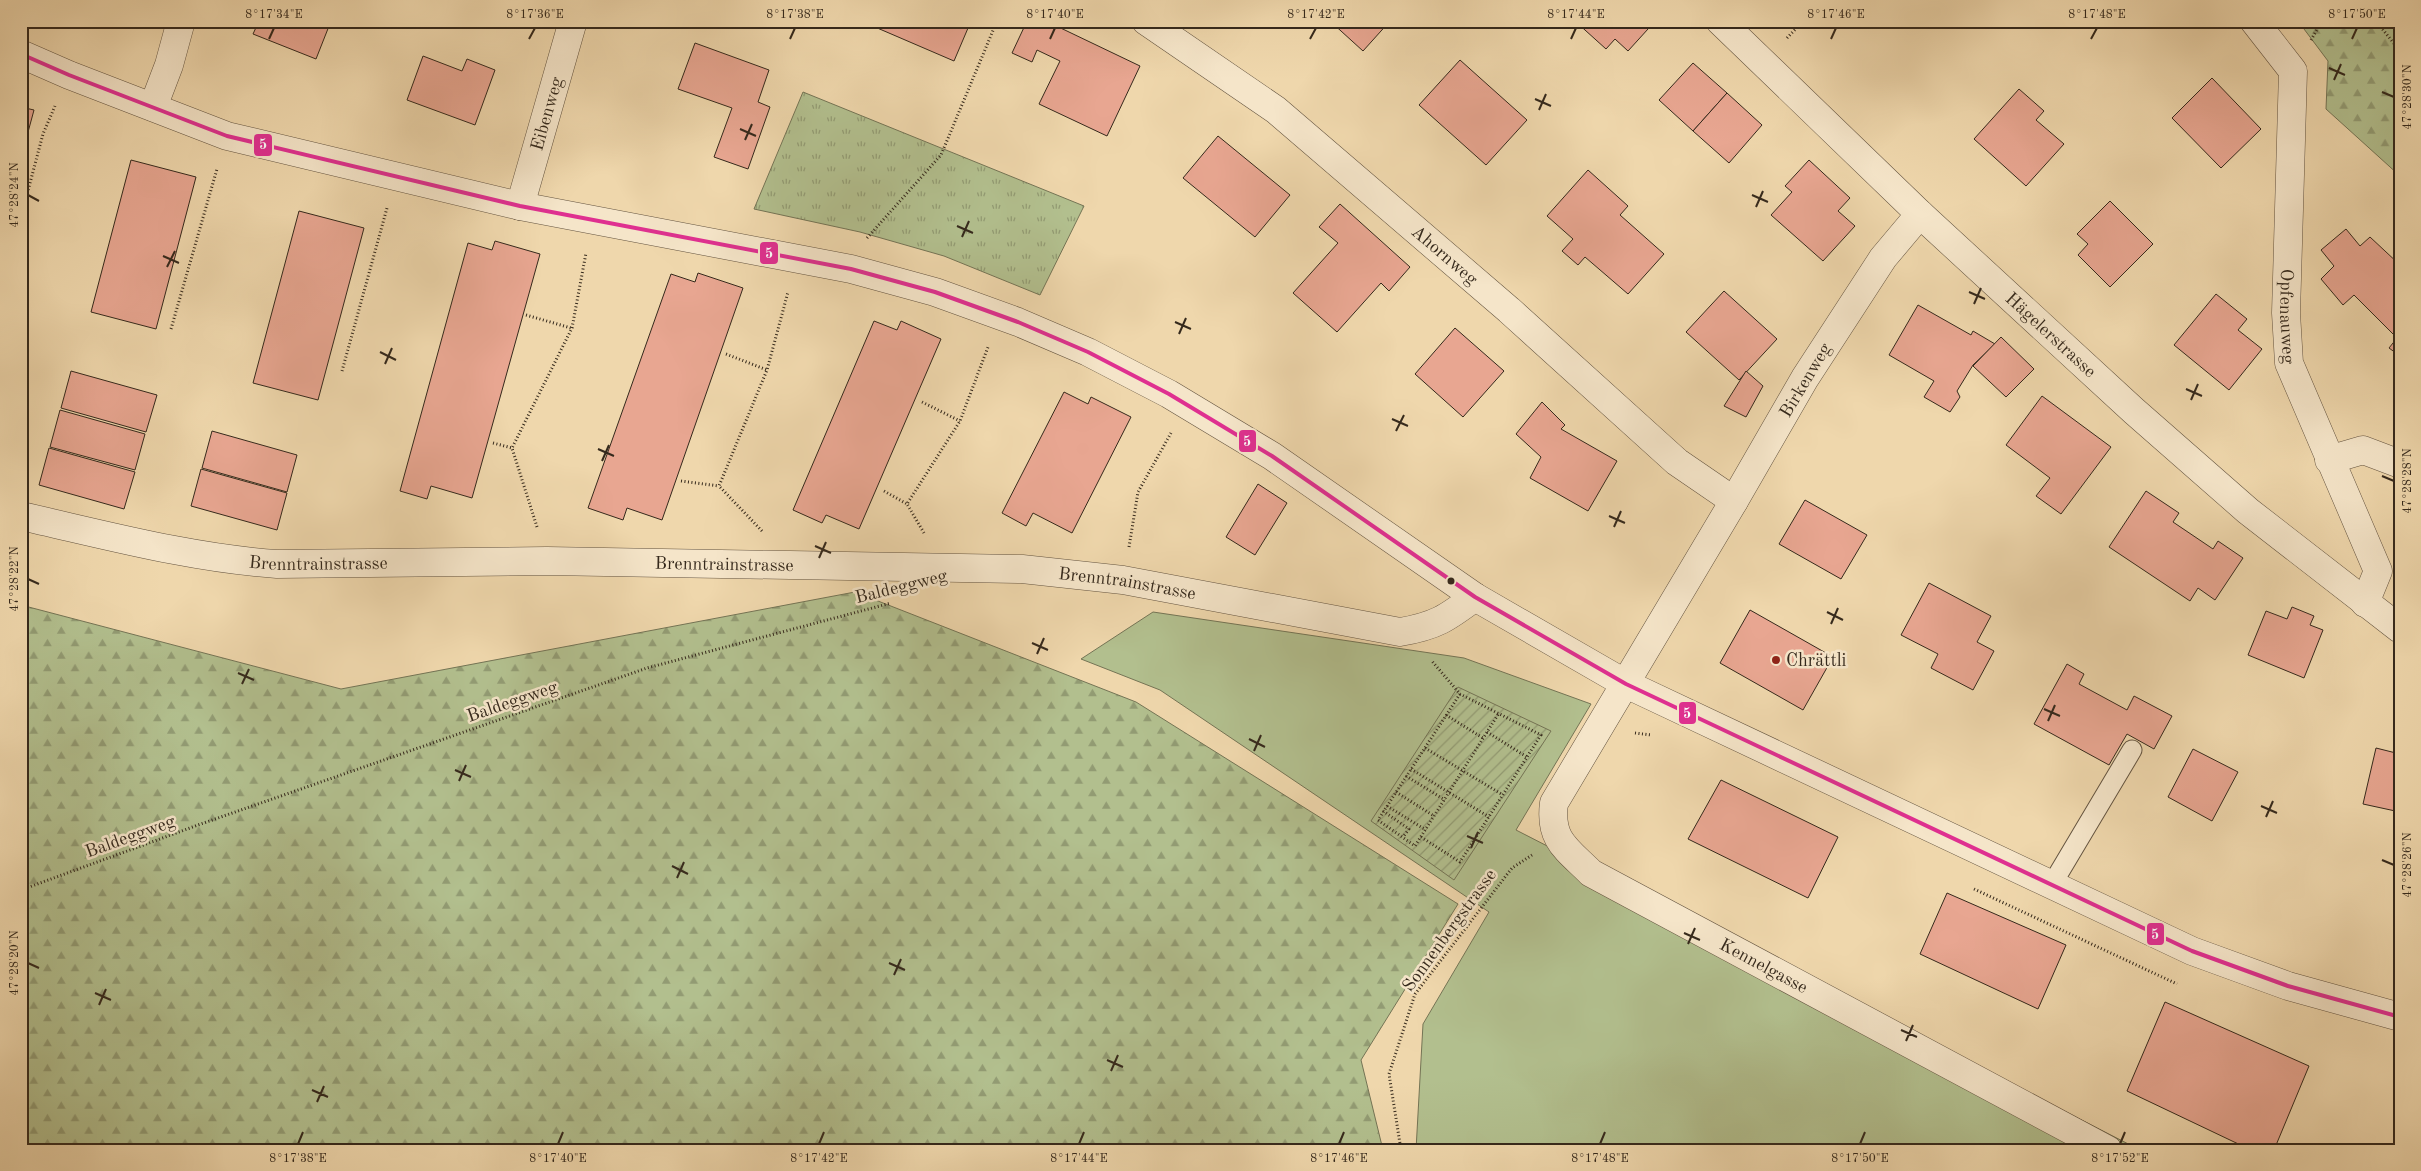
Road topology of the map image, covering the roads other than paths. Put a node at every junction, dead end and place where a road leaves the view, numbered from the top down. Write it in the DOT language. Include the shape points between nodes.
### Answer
graph roads {
  1 [pos="180,21"];
  2 [pos="573,21"];
  3 [pos="1146,21"];
  4 [pos="1720,21"];
  5 [pos="2254,21"];
  6 [pos="21,54"];
  7 [pos="153,107"];
  8 [pos="520,206"];
  9 [pos="1920,214"];
  10 [pos="2329,460"];
  11 [pos="2400,464"];
  12 [pos="1734,502"];
  13 [pos="21,516"];
  14 [pos="1475,597"];
  15 [pos="2365,603"];
  16 [pos="2400,629"];
  17 [pos="1626,684"];
  18 [pos="2132,750"];
  19 [pos="2051,886"];
  20 [pos="2400,1017"];
  21 [pos="2108,1150"];
  1 -- 7 [label="street"];
  2 -- 8 [label="street, Eibenweg"];
  3 -- 12 [label="street, Ahornweg" via="1276,110 1509,310 1677,462"];
  4 -- 9 [label="street, Hägelerstrasse"];
  5 -- 10 [label="street, Opfenauweg" via="2293,71 2286,313 2289,363"];
  6 -- 7 [label="street"];
  7 -- 8 [label="street" via="227,136"];
  8 -- 14 [label="street" via="851,269 935,292 1018,322 1088,352 1169,394 1272,456"];
  9 -- 12 [label="street, Birkenweg" via="1883,258 1805,378"];
  9 -- 15 [label="street, Hägelerstrasse" via="2241,505"];
  10 -- 11 [label="street" via="2363,450"];
  10 -- 15 [label="street, Opfenauweg" via="2378,570"];
  12 -- 17 [label="street, Birkenweg"];
  13 -- 14 [label="street, Brenntrainstrasse" via="239,562 548,561 1022,569 1124,580 1400,632 1443,621"];
  14 -- 17 [label="street"];
  15 -- 16 [label="street, Hägelerstrasse"];
  17 -- 19 [label="street"];
  17 -- 21 [label="street, Kennelgasse" via="1554,803 1552,820 1557,839 1591,873"];
  18 -- 19 [label="lane"];
  19 -- 20 [label="street" via="2192,951 2288,986"];
}
